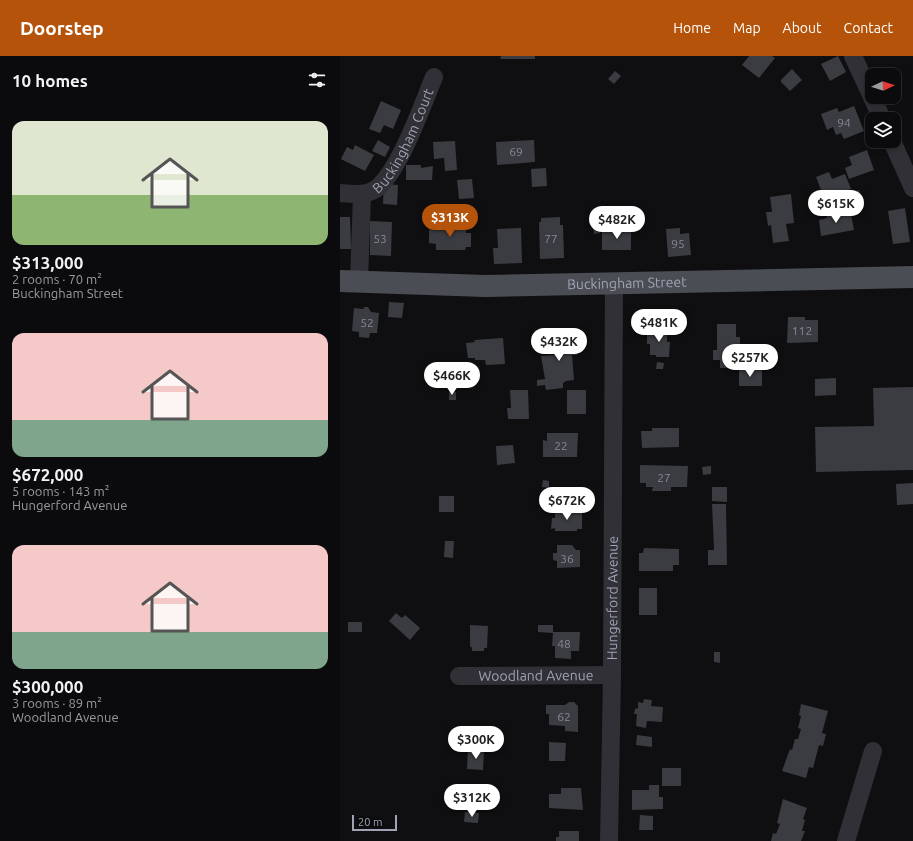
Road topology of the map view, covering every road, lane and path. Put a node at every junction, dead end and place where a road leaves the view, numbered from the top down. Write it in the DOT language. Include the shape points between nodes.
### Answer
graph roads {
  1 [pos="854,56"];
  2 [pos="434,77"];
  3 [pos="865,81"];
  4 [pos="895,148"];
  5 [pos="913,188"];
  6 [pos="340,193"];
  7 [pos="362,194"];
  8 [pos="913,277"];
  9 [pos="350,281"];
  10 [pos="614,283"];
  11 [pos="612,675"];
  12 [pos="459,676"];
  13 [pos="873,751"];
  14 [pos="609,841"];
  15 [pos="846,841"];
  1 -- 3 [label="street"];
  2 -- 7 [label="street, Buckingham Court" via="408,139 389,174 375,189"];
  4 -- 5 [label="street"];
  6 -- 7 [label="street, Buckingham Court"];
  7 -- 9 [label="street, Buckingham Court"];
  8 -- 10 [label="main road, Buckingham Street"];
  9 -- 10 [label="main road, Buckingham Street" via="485,286"];
  10 -- 11 [label="street, Hungerford Avenue"];
  11 -- 12 [label="street, Woodland Avenue"];
  11 -- 14 [label="street, Hungerford Avenue"];
  13 -- 15 [label="street"];
}
